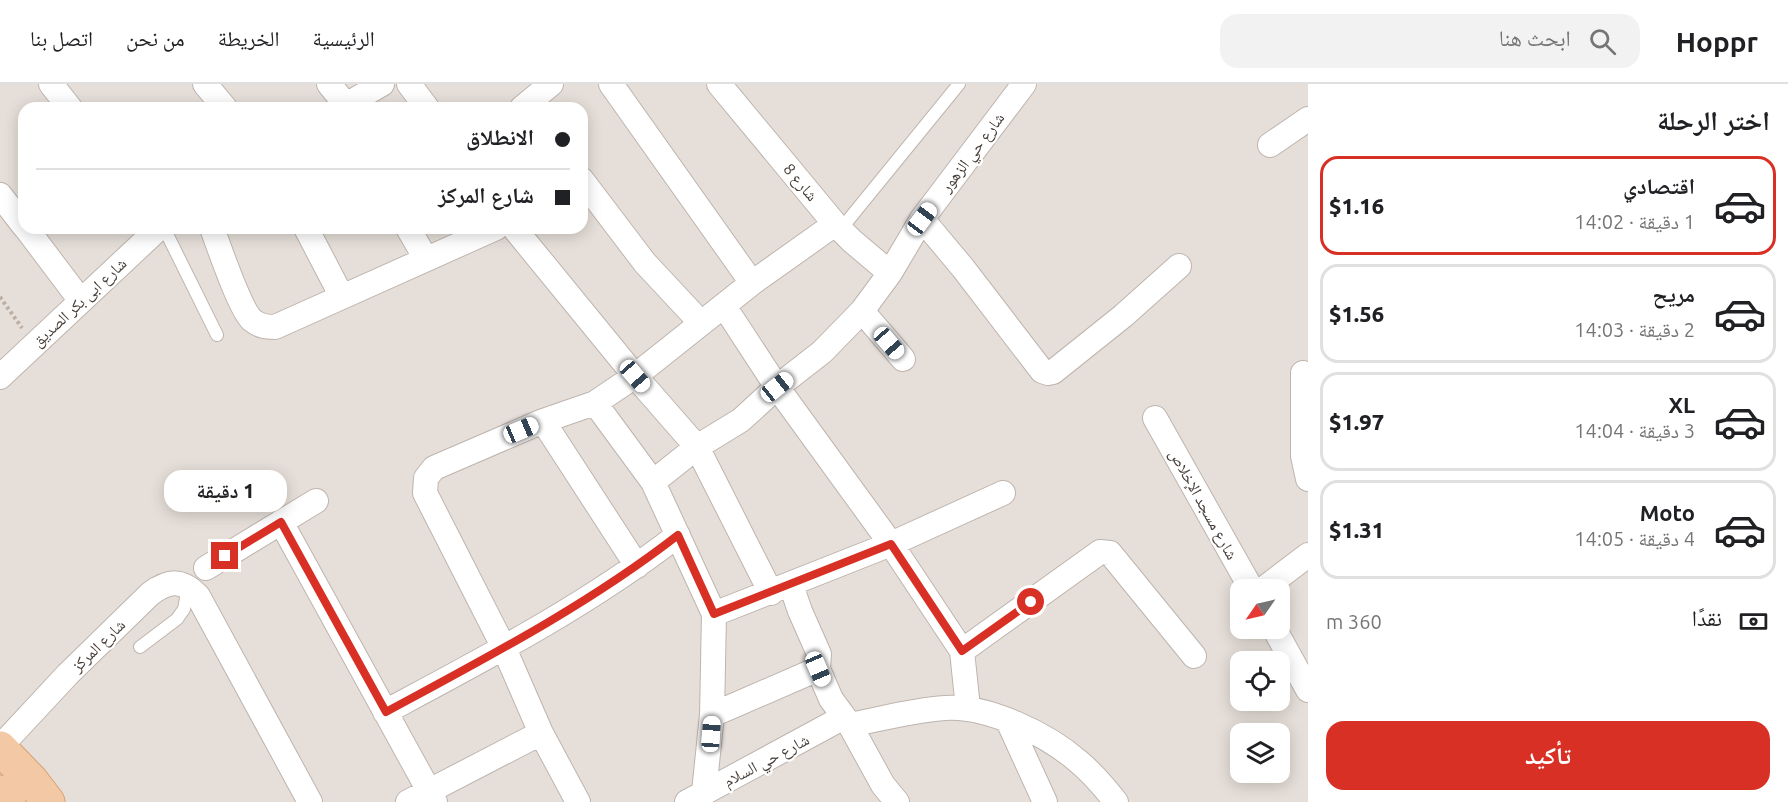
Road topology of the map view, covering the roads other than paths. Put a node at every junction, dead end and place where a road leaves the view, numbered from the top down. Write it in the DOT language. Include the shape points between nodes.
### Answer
graph roads {
  1 [pos="51,84"];
  2 [pos="205,84"];
  3 [pos="328,84"];
  4 [pos="382,84"];
  5 [pos="409,84"];
  6 [pos="551,84"];
  7 [pos="611,84"];
  8 [pos="719,84"];
  9 [pos="959,84"];
  10 [pos="1024,84"];
  11 [pos="65,102"];
  12 [pos="220,102"];
  13 [pos="341,102"];
  14 [pos="351,102"];
  15 [pos="422,102"];
  16 [pos="531,102"];
  17 [pos="1307,122"];
  18 [pos="1270,145"];
  19 [pos="588,188"];
  20 [pos="0,195"];
  21 [pos="18,218"];
  22 [pos="922,219"];
  23 [pos="838,227"];
  24 [pos="30,234"];
  25 [pos="153,234"];
  26 [pos="167,234"];
  27 [pos="214,234"];
  28 [pos="309,234"];
  29 [pos="411,234"];
  30 [pos="482,234"];
  31 [pos="519,234"];
  32 [pos="426,259"];
  33 [pos="1179,266"];
  34 [pos="890,273"];
  35 [pos="752,284"];
  36 [pos="342,297"];
  37 [pos="81,301"];
  38 [pos="724,306"];
  39 [pos="862,311"];
  40 [pos="701,323"];
  41 [pos="217,335"];
  42 [pos="903,359"];
  43 [pos="1303,373"];
  44 [pos="635,376"];
  45 [pos="0,377"];
  46 [pos="777,387"];
  47 [pos="595,403"];
  48 [pos="1155,418"];
  49 [pos="543,421"];
  50 [pos="697,447"];
  51 [pos="1308,479"];
  52 [pos="653,482"];
  53 [pos="1003,493"];
  54 [pos="316,501"];
  55 [pos="281,522"];
  56 [pos="678,535"];
  57 [pos="891,544"];
  58 [pos="1308,555"];
  59 [pos="637,566"];
  60 [pos="206,568"];
  61 [pos="1246,579"];
  62 [pos="1276,579"];
  63 [pos="188,586"];
  64 [pos="781,589"];
  65 [pos="714,614"];
  66 [pos="1280,639"];
  67 [pos="140,646"];
  68 [pos="504,648"];
  69 [pos="962,651"];
  70 [pos="1194,656"];
  71 [pos="818,669"];
  72 [pos="1308,690"];
  73 [pos="968,708"];
  74 [pos="386,712"];
  75 [pos="712,716"];
  76 [pos="847,721"];
  77 [pos="1008,721"];
  78 [pos="541,733"];
  79 [pos="0,747"];
  80 [pos="0,792"];
  81 [pos="432,796"];
  82 [pos="695,797"];
  83 [pos="9,802"];
  84 [pos="48,802"];
  85 [pos="310,802"];
  86 [pos="408,802"];
  87 [pos="578,802"];
  88 [pos="897,802"];
  89 [pos="1046,802"];
  90 [pos="1116,802"];
  1 -- 11 [label="street"];
  2 -- 12 [label="street"];
  3 -- 13 [label="street"];
  4 -- 14 [label="street"];
  5 -- 15 [label="street"];
  6 -- 16 [label="street"];
  7 -- 35 [label="street"];
  8 -- 23 [label="street, شارع 8"];
  9 -- 23 [label="lane"];
  10 -- 22 [label="street, شارع حي الزهور"];
  17 -- 18 [label="street"];
  19 -- 40 [label="street" via="645,263"];
  20 -- 21 [label="street"];
  22 -- 33 [label="street" via="1048,374"];
  22 -- 34 [label="street, شارع حي الزهور"];
  23 -- 34 [label="street, شارع 8"];
  23 -- 35 [label="street"];
  24 -- 37 [label="street"];
  25 -- 37 [label="street, شارع ابى بكر الصديق"];
  26 -- 41 [label="lane"];
  27 -- 36 [label="street" via="246,313 258,325 275,327"];
  28 -- 36 [label="street"];
  29 -- 32 [label="street"];
  30 -- 32 [label="street"];
  31 -- 44 [label="street"];
  32 -- 36 [label="street"];
  34 -- 39 [label="street, شارع حي الزهور"];
  35 -- 38 [label="street"];
  37 -- 45 [label="street, شارع ابى بكر الصديق"];
  38 -- 40 [label="street"];
  38 -- 46 [label="street"];
  39 -- 42 [label="street"];
  39 -- 46 [label="street, شارع حي الزهور" via="822,352"];
  40 -- 44 [label="street"];
  43 -- 51 [label="street" via="1303,456"];
  44 -- 47 [label="street"];
  44 -- 50 [label="street"];
  46 -- 50 [label="street, شارع حي الزهور" via="741,420"];
  46 -- 57 [label="street"];
  47 -- 49 [label="street"];
  47 -- 52 [label="street"];
  48 -- 61 [label="street, شارع مسجد الإخلاص"];
  49 -- 59 [label="street"];
  49 -- 68 [label="street" via="434,468 426,478 425,493"];
  50 -- 52 [label="street, شارع حي الزهور"];
  50 -- 64 [label="street"];
  52 -- 56 [label="street"];
  53 -- 57 [label="street"];
  54 -- 55 [label="street"];
  55 -- 60 [label="street"];
  55 -- 74 [label="street"];
  56 -- 59 [label="street"];
  56 -- 65 [label="street"];
  57 -- 64 [label="street"];
  57 -- 69 [label="street"];
  58 -- 62 [label="street"];
  59 -- 68 [label="street"];
  63 -- 67 [label="lane" via="184,609 177,619"];
  63 -- 79 [label="street, شارع المركز" via="161,585 150,594"];
  63 -- 85 [label="street" via="205,607"];
  64 -- 65 [label="street"];
  64 -- 71 [label="street" via="800,611 819,654"];
  65 -- 75 [label="street"];
  66 -- 72 [label="street"];
  68 -- 74 [label="street"];
  68 -- 78 [label="street"];
  69 -- 70 [label="street" via="1106,551"];
  69 -- 73 [label="street"];
  71 -- 75 [label="street"];
  71 -- 76 [label="street" via="831,699"];
  73 -- 76 [label="street, شارع حي السلام"];
  73 -- 77 [label="street, شارع حي السلام"];
  74 -- 81 [label="street"];
  75 -- 82 [label="street"];
  76 -- 82 [label="street, شارع حي السلام"];
  76 -- 88 [label="street"];
  77 -- 89 [label="street"];
  77 -- 90 [label="street, شارع حي السلام" via="1061,748"];
  78 -- 81 [label="street"];
  78 -- 87 [label="street"];
  79 -- 84 [label="main road"];
  80 -- 83 [label="main road"];
  81 -- 86 [label="street"];
}
